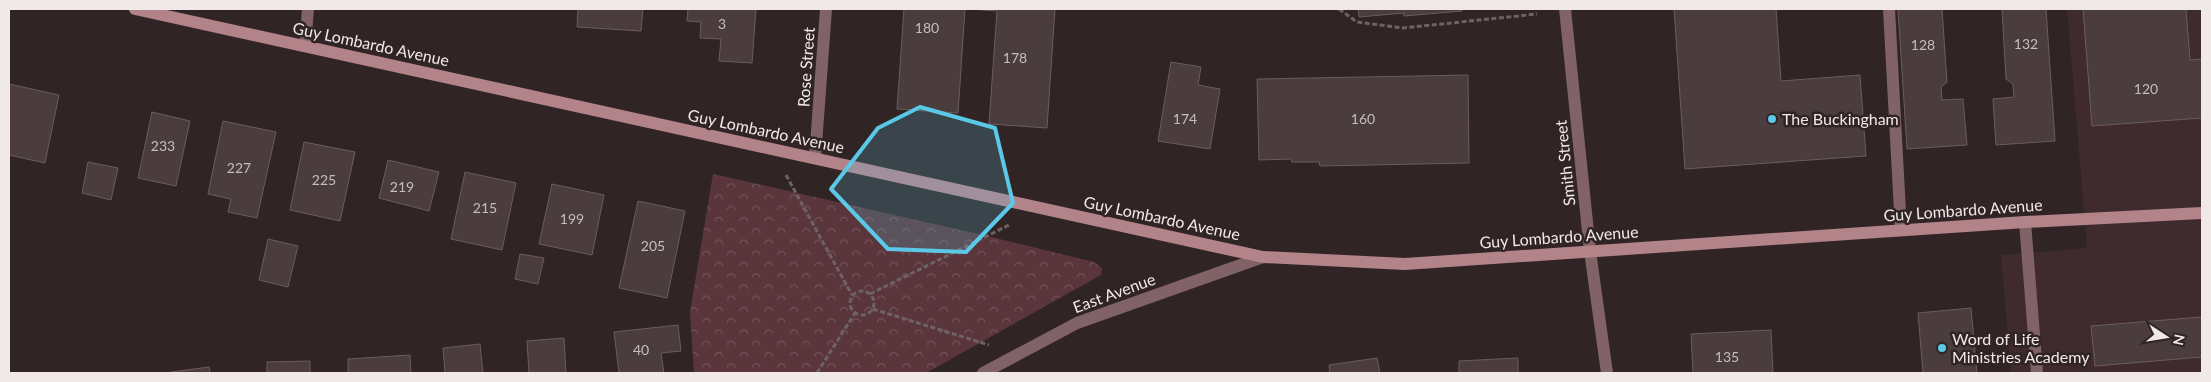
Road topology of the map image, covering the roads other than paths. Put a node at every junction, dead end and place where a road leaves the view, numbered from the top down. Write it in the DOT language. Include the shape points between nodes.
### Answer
graph roads {
  1 [pos="135,9"];
  2 [pos="308,9"];
  3 [pos="826,9"];
  4 [pos="1565,9"];
  5 [pos="1889,9"];
  6 [pos="305,46"];
  7 [pos="815,158"];
  8 [pos="2202,213"];
  9 [pos="2025,222"];
  10 [pos="1901,230"];
  11 [pos="1590,252"];
  12 [pos="1263,257"];
  13 [pos="983,373"];
  14 [pos="1607,373"];
  15 [pos="2037,373"];
  1 -- 6 [label="street, Guy Lombardo Avenue"];
  2 -- 6 [label="street"];
  3 -- 7 [label="street, Rose Street"];
  4 -- 11 [label="street, Smith Street"];
  5 -- 10 [label="street"];
  6 -- 7 [label="street, Guy Lombardo Avenue"];
  7 -- 12 [label="street, Guy Lombardo Avenue"];
  8 -- 9 [label="street, Guy Lombardo Avenue"];
  9 -- 10 [label="street, Guy Lombardo Avenue"];
  9 -- 15 [label="street"];
  10 -- 11 [label="street, Guy Lombardo Avenue"];
  11 -- 12 [label="street, Guy Lombardo Avenue" via="1405,264"];
  11 -- 14 [label="street, Smith Street"];
  12 -- 13 [label="street, East Avenue" via="1077,323"];
}
